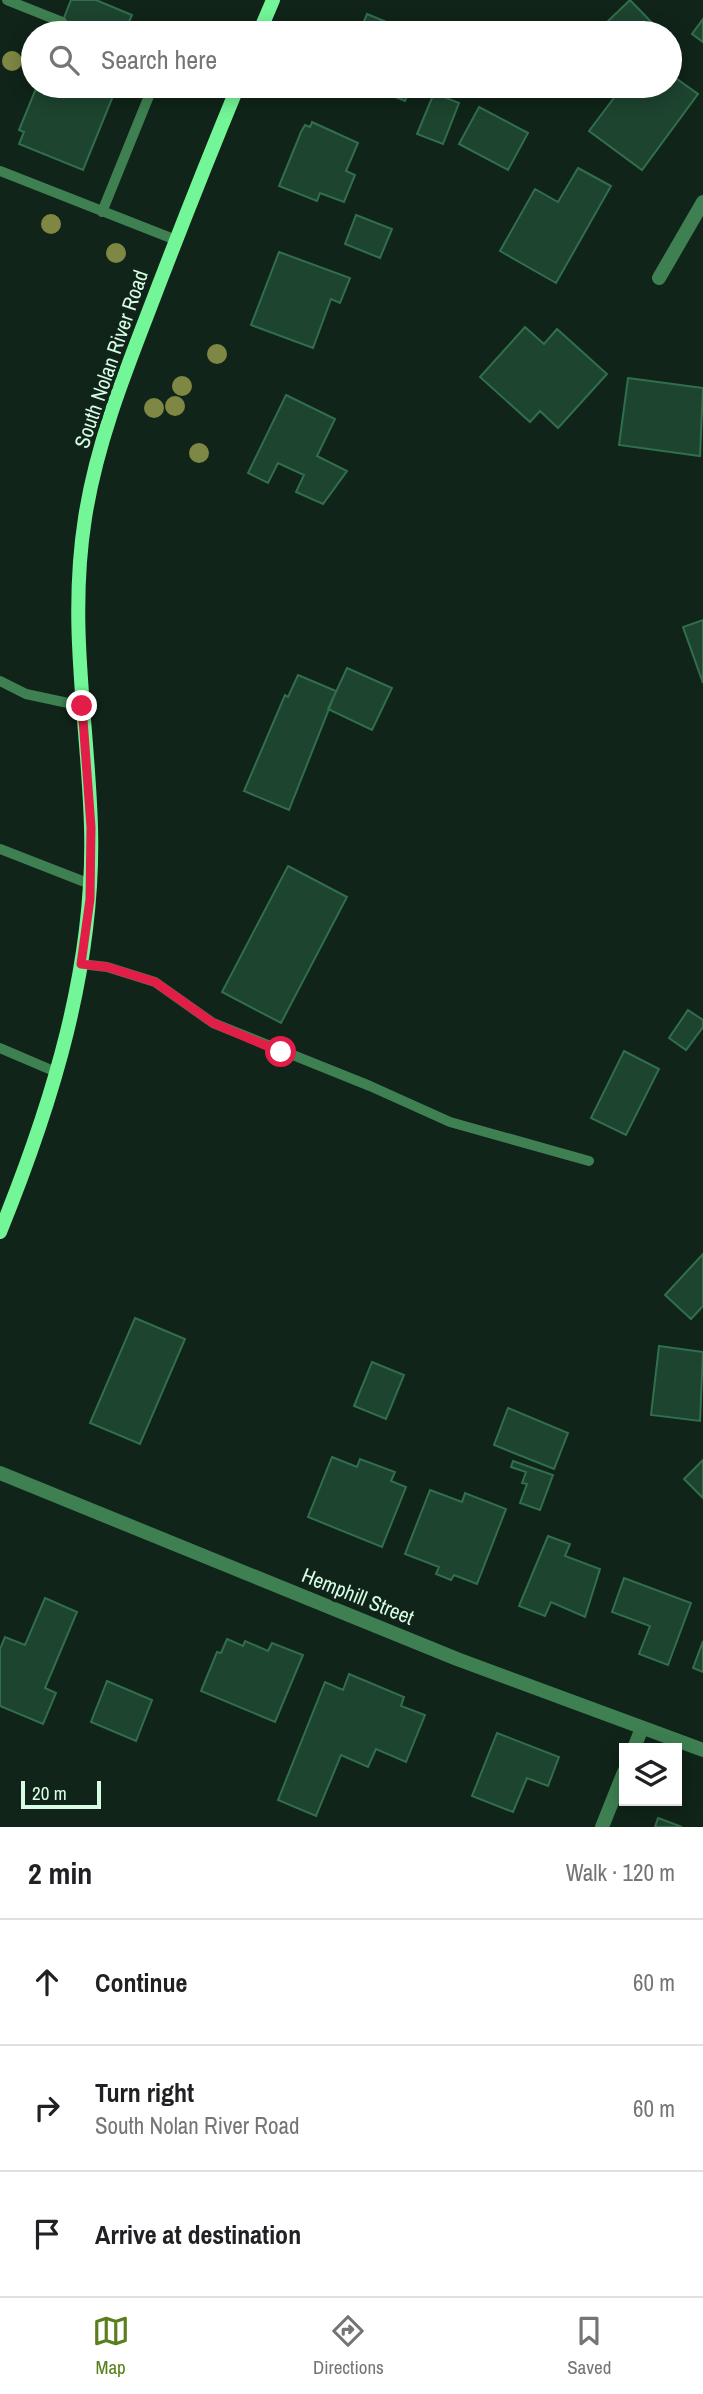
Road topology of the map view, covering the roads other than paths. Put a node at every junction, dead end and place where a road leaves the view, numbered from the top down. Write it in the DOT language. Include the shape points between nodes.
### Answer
graph roads {
  1 [pos="7,0"];
  2 [pos="272,0"];
  3 [pos="60,21"];
  4 [pos="264,21"];
  5 [pos="148,98"];
  6 [pos="228,98"];
  7 [pos="0,171"];
  8 [pos="703,202"];
  9 [pos="102,212"];
  10 [pos="176,240"];
  11 [pos="659,278"];
  12 [pos="0,681"];
  13 [pos="82,706"];
  14 [pos="0,849"];
  15 [pos="90,884"];
  16 [pos="81,964"];
  17 [pos="0,1048"];
  18 [pos="56,1072"];
  19 [pos="589,1161"];
  20 [pos="0,1232"];
  21 [pos="0,1473"];
  22 [pos="642,1728"];
  23 [pos="636,1743"];
  24 [pos="703,1750"];
  25 [pos="619,1784"];
  26 [pos="602,1827"];
  1 -- 3 [label="lane"];
  2 -- 4 [label="main road"];
  5 -- 9 [label="lane"];
  6 -- 10 [label="main road, South Nolan River Road"];
  7 -- 9 [label="lane"];
  8 -- 11 [label="street"];
  9 -- 10 [label="lane"];
  10 -- 13 [label="main road, South Nolan River Road" via="105,430 85,517 76,596"];
  12 -- 13 [label="lane" via="26,694"];
  13 -- 15 [label="main road, South Nolan River Road" via="91,827"];
  14 -- 15 [label="lane"];
  15 -- 16 [label="main road, South Nolan River Road"];
  16 -- 18 [label="main road, South Nolan River Road"];
  16 -- 19 [label="lane" via="155,982 213,1023 450,1122"];
  17 -- 18 [label="lane"];
  18 -- 20 [label="main road, South Nolan River Road" via="32,1154"];
  21 -- 22 [label="street, Hemphill Street" via="457,1659"];
  22 -- 23 [label="street"];
  22 -- 24 [label="street, Hemphill Street"];
  25 -- 26 [label="street"];
}
